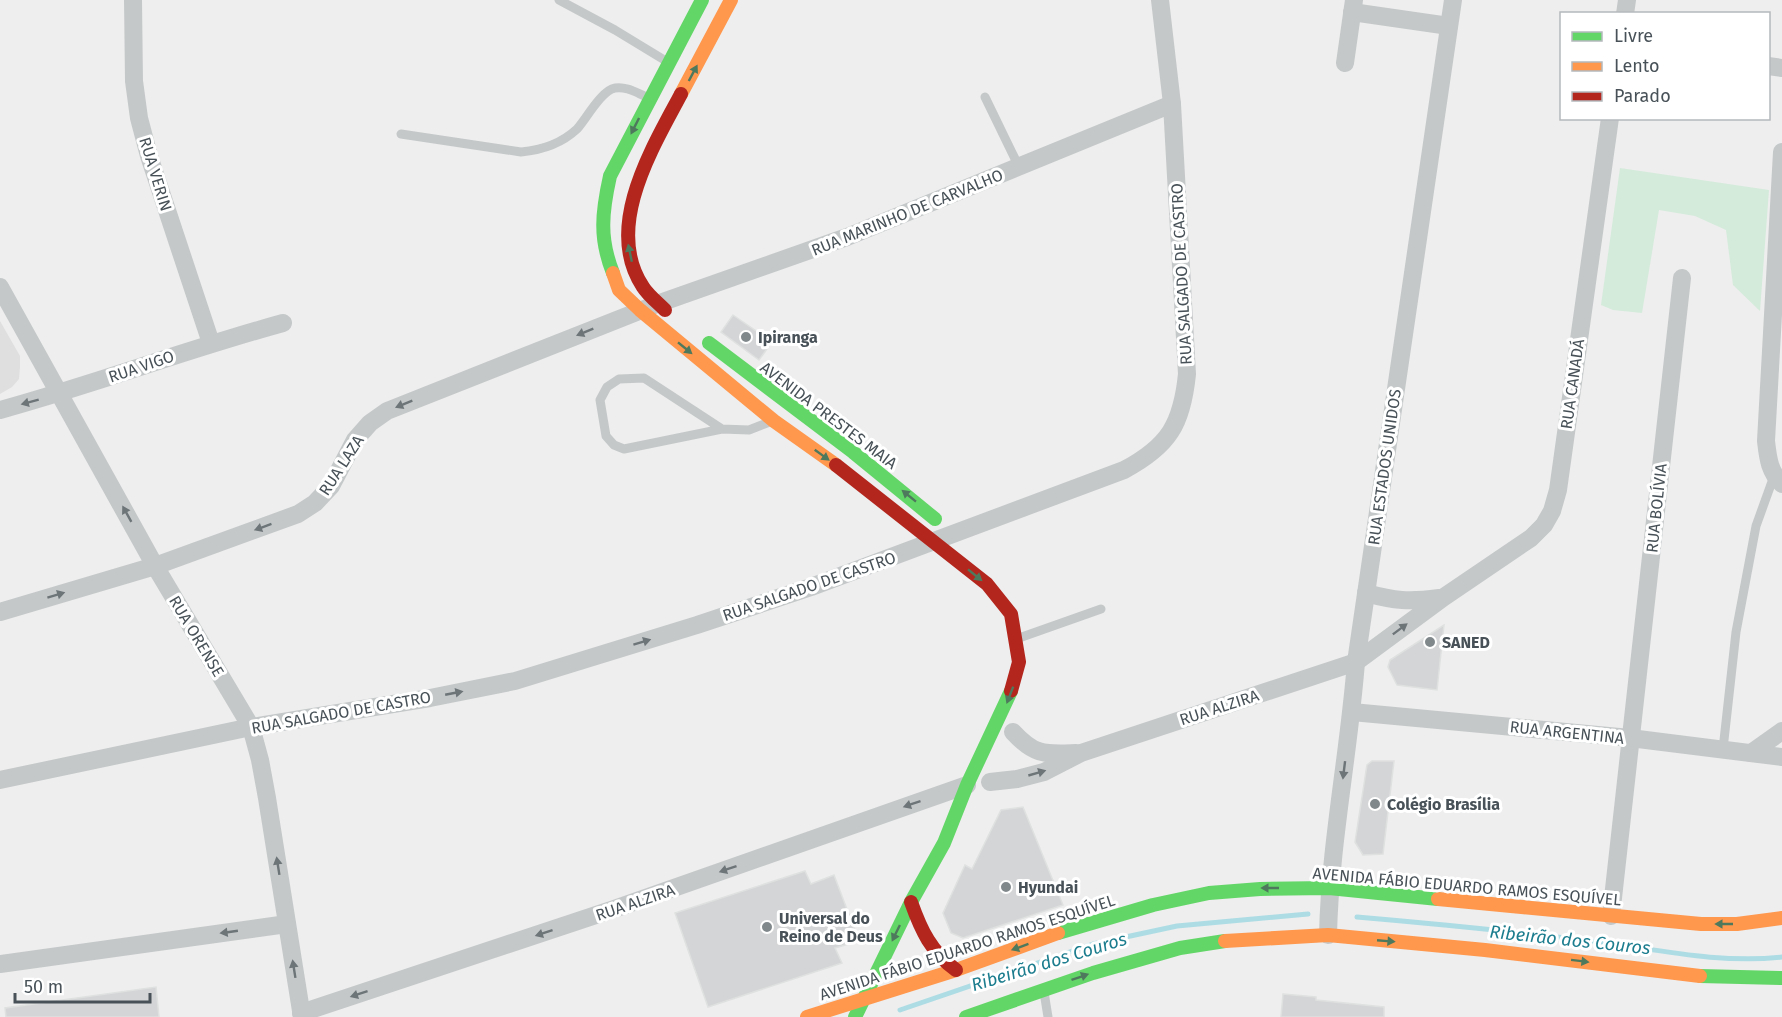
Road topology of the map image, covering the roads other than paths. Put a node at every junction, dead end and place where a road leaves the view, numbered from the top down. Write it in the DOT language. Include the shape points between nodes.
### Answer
graph roads {
  1 [pos="133,0"];
  2 [pos="559,0"];
  3 [pos="702,0"];
  4 [pos="731,0"];
  5 [pos="1160,0"];
  6 [pos="1453,0"];
  7 [pos="1353,6"];
  8 [pos="1449,26"];
  9 [pos="668,62"];
  10 [pos="1345,63"];
  11 [pos="985,97"];
  12 [pos="649,98"];
  13 [pos="1172,104"];
  14 [pos="1610,120"];
  15 [pos="401,134"];
  16 [pos="1782,152"];
  17 [pos="1019,167"];
  18 [pos="1682,278"];
  19 [pos="0,287"];
  20 [pos="657,304"];
  21 [pos="640,310"];
  22 [pos="676,318"];
  23 [pos="283,323"];
  24 [pos="694,332"];
  25 [pos="211,343"];
  26 [pos="61,394"];
  27 [pos="787,403"];
  28 [pos="0,410"];
  29 [pos="774,421"];
  30 [pos="722,429"];
  31 [pos="1778,480"];
  32 [pos="960,539"];
  33 [pos="933,541"];
  34 [pos="155,566"];
  35 [pos="1366,593"];
  36 [pos="1444,597"];
  37 [pos="1101,609"];
  38 [pos="0,612"];
  39 [pos="1031,616"];
  40 [pos="1017,638"];
  41 [pos="1036,638"];
  42 [pos="1356,662"];
  43 [pos="1352,712"];
  44 [pos="251,727"];
  45 [pos="1782,731"];
  46 [pos="1013,732"];
  47 [pos="1630,738"];
  48 [pos="1723,749"];
  49 [pos="1081,753"];
  50 [pos="1751,753"];
  51 [pos="1782,757"];
  52 [pos="980,758"];
  53 [pos="999,763"];
  54 [pos="0,780"];
  55 [pos="967,785"];
  56 [pos="988,786"];
  57 [pos="966,826"];
  58 [pos="944,843"];
  59 [pos="1329,888"];
  60 [pos="911,902"];
  61 [pos="1611,916"];
  62 [pos="1782,918"];
  63 [pos="287,924"];
  64 [pos="1328,935"];
  65 [pos="0,964"];
  66 [pos="956,970"];
  67 [pos="1782,978"];
  68 [pos="1044,990"];
  69 [pos="863,999"];
  70 [pos="302,1015"];
  71 [pos="807,1017"];
  72 [pos="855,1017"];
  73 [pos="869,1017"];
  74 [pos="966,1017"];
  75 [pos="1048,1017"];
  1 -- 25 [label="street, RUA VERIN" via="134,81 139,118"];
  2 -- 9 [label="lane"];
  3 -- 9 [label="main road"];
  20 -- 4 [label="main road, one-way" via="637,278 629,251 627,226 632,204 647,159"];
  5 -- 13 [label="street, RUA SALGADO DE CASTRO"];
  6 -- 8 [label="street, RUA ESTADOS UNIDOS"];
  7 -- 8 [label="street"];
  7 -- 10 [label="street"];
  8 -- 35 [label="street, RUA ESTADOS UNIDOS"];
  9 -- 12 [label="main road"];
  11 -- 17 [label="lane"];
  12 -- 15 [label="lane" via="626,88 614,88 606,92 576,129 555,145 540,150 521,152"];
  12 -- 21 [label="main road, one-way" via="610,176 602,229 606,256 619,290"];
  13 -- 17 [label="street, RUA MARINHO DE CARVALHO"];
  13 -- 32 [label="street, RUA SALGADO DE CASTRO" via="1187,374 1185,400 1175,424 1162,445 1145,459"];
  14 -- 36 [label="street, RUA CANADÁ" via="1552,511 1532,538"];
  16 -- 31 [label="street" via="1766,441 1768,461"];
  17 -- 20 [label="street, RUA MARINHO DE CARVALHO" via="848,237"];
  18 -- 47 [label="street, RUA BOLÍVIA"];
  19 -- 26 [label="street, RUA ORENSE"];
  20 -- 21 [label="street, RUA MARINHO DE CARVALHO"];
  20 -- 22 [label="main road"];
  21 -- 29 [label="main road, one-way"];
  21 -- 34 [label="street, RUA LAZA, one-way" via="387,411 356,440 331,486 315,502 297,514"];
  23 -- 25 [label="street, RUA VIGO"];
  24 -- 27 [label="main road, AVENIDA PRESTES MAIA"];
  25 -- 26 [label="street, RUA VIGO"];
  26 -- 28 [label="street, RUA VIGO, one-way"];
  34 -- 26 [label="street, RUA ORENSE, one-way"];
  27 -- 29 [label="lane"];
  32 -- 27 [label="main road, AVENIDA PRESTES MAIA, one-way"];
  29 -- 30 [label="lane" via="749,429"];
  29 -- 33 [label="main road, one-way"];
  30 -- 30 [label="lane" via="644,378 619,379 607,387 600,400 606,436 624,449"];
  31 -- 48 [label="lane" via="1755,526 1738,620"];
  32 -- 33 [label="street, RUA SALGADO DE CASTRO"];
  33 -- 40 [label="main road, one-way" via="1000,599 1011,614"];
  44 -- 33 [label="street, RUA SALGADO DE CASTRO, one-way" via="515,681 811,587"];
  38 -- 34 [label="street, RUA LAZA, one-way"];
  34 -- 44 [label="street, RUA ORENSE"];
  35 -- 36 [label="street, RUA CANADÁ" via="1404,601"];
  35 -- 42 [label="street, RUA ESTADOS UNIDOS"];
  42 -- 36 [label="street, RUA CANADÁ, one-way"];
  37 -- 41 [label="lane"];
  39 -- 41 [label="main road"];
  40 -- 41 [label="lane"];
  40 -- 52 [label="main road, one-way" via="1019,662 1010,698"];
  42 -- 43 [label="street, RUA ESTADOS UNIDOS"];
  42 -- 49 [label="street, RUA ALZIRA"];
  43 -- 47 [label="street, RUA ARGENTINA"];
  43 -- 59 [label="street, RUA ESTADOS UNIDOS, one-way"];
  44 -- 54 [label="street, RUA SALGADO DE CASTRO"];
  63 -- 44 [label="street, RUA ORENSE, one-way" via="266,789"];
  45 -- 50 [label="street"];
  46 -- 49 [label="street, RUA ALZIRA" via="1025,746 1038,752"];
  47 -- 48 [label="street, RUA ARGENTINA"];
  47 -- 61 [label="street, RUA BOLÍVIA"];
  48 -- 50 [label="street, RUA ARGENTINA"];
  56 -- 49 [label="street, RUA ALZIRA, one-way" via="1044,772"];
  50 -- 51 [label="street, RUA ARGENTINA"];
  52 -- 55 [label="main road"];
  52 -- 56 [label="main road"];
  53 -- 56 [label="main road"];
  55 -- 58 [label="main road"];
  55 -- 70 [label="street, RUA ALZIRA, one-way"];
  57 -- 58 [label="main road"];
  58 -- 60 [label="main road"];
  59 -- 61 [label="main road, AVENIDA FÁBIO EDUARDO RAMOS ESQUÍVEL"];
  59 -- 64 [label="street, RUA ESTADOS UNIDOS"];
  59 -- 66 [label="main road, AVENIDA FÁBIO EDUARDO RAMOS ESQUÍVEL, one-way" via="1260,888 1153,905 1076,927"];
  60 -- 66 [label="main road" via="934,955"];
  60 -- 69 [label="main road, one-way"];
  62 -- 61 [label="main road, AVENIDA FÁBIO EDUARDO RAMOS ESQUÍVEL, one-way" via="1701,924"];
  63 -- 65 [label="street, one-way"];
  70 -- 63 [label="street, RUA ORENSE, one-way"];
  64 -- 67 [label="main road, one-way" via="1708,976"];
  68 -- 64 [label="main road, one-way" via="1194,945"];
  66 -- 69 [label="main road, AVENIDA FÁBIO EDUARDO RAMOS ESQUÍVEL"];
  68 -- 74 [label="main road"];
  68 -- 75 [label="lane"];
  69 -- 71 [label="main road, AVENIDA FÁBIO EDUARDO RAMOS ESQUÍVEL"];
  69 -- 72 [label="main road"];
  69 -- 73 [label="main road"];
}
